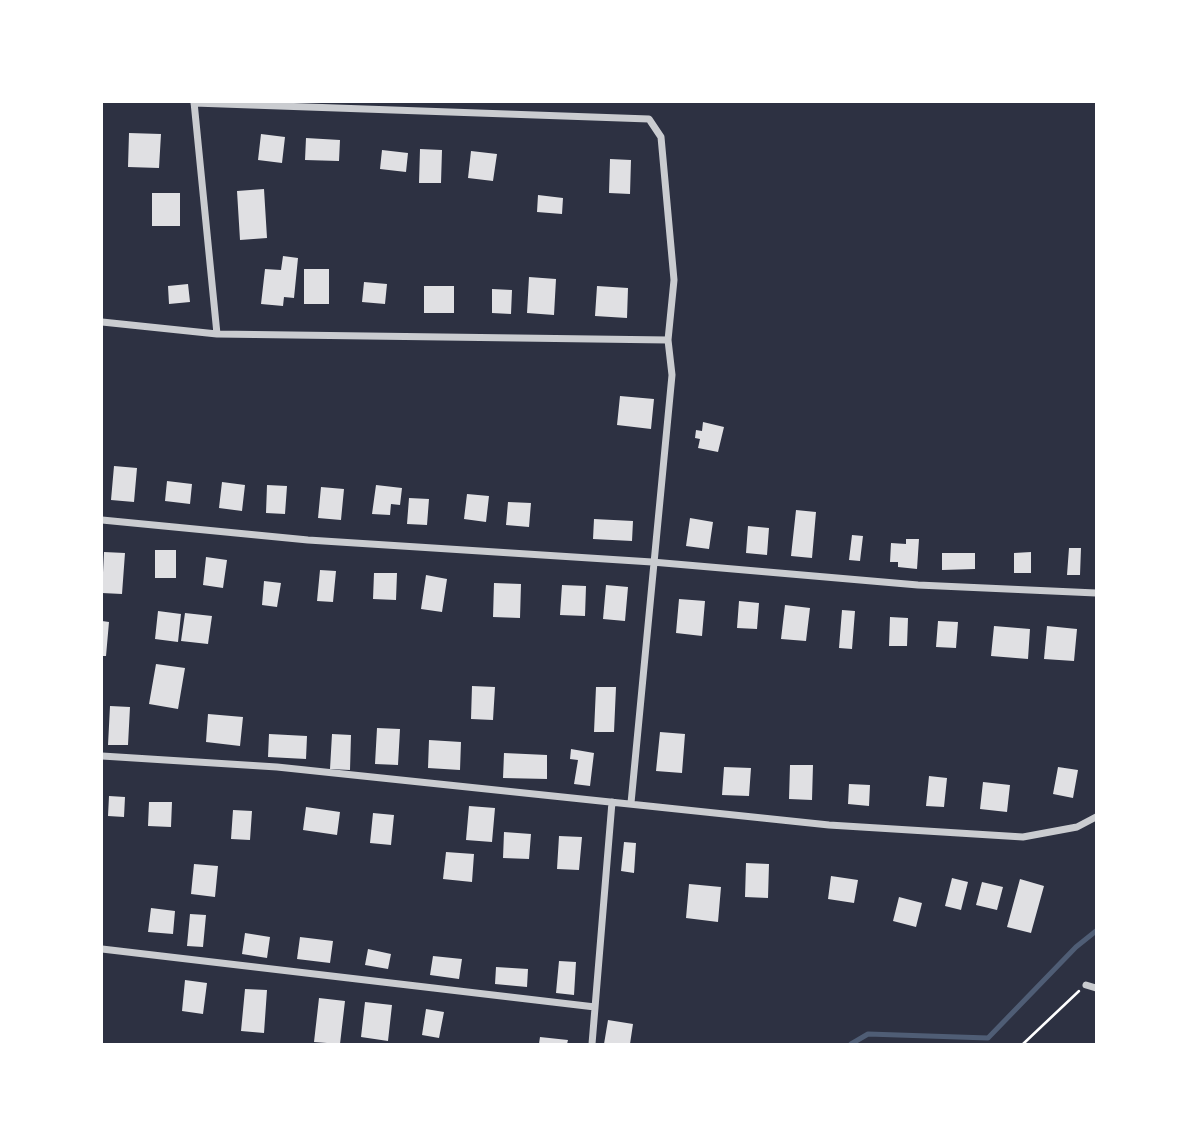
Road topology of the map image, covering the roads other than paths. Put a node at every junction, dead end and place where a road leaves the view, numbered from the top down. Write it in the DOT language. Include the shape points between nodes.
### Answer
graph roads {
  1 [pos="194,102"];
  2 [pos="102,322"];
  3 [pos="217,334"];
  4 [pos="668,340"];
  5 [pos="102,520"];
  6 [pos="652,562"];
  7 [pos="1097,593"];
  8 [pos="102,756"];
  9 [pos="612,802"];
  10 [pos="631,803"];
  11 [pos="1097,817"];
  12 [pos="102,949"];
  13 [pos="1086,985"];
  14 [pos="1097,988"];
  15 [pos="595,1007"];
  16 [pos="592,1045"];
  1 -- 3 [label="street"];
  1 -- 4 [label="street" via="649,120 661,137 668,203 674,280"];
  2 -- 3 [label="street"];
  3 -- 4 [label="street"];
  4 -- 6 [label="street" via="672,375"];
  5 -- 6 [label="street" via="307,540"];
  6 -- 7 [label="street" via="918,585"];
  6 -- 10 [label="street"];
  8 -- 9 [label="street" via="277,768"];
  9 -- 10 [label="street"];
  9 -- 15 [label="street"];
  10 -- 11 [label="street" via="829,824 1023,837 1077,827"];
  12 -- 15 [label="street"];
  13 -- 14 [label="street"];
  15 -- 16 [label="street"];
}
